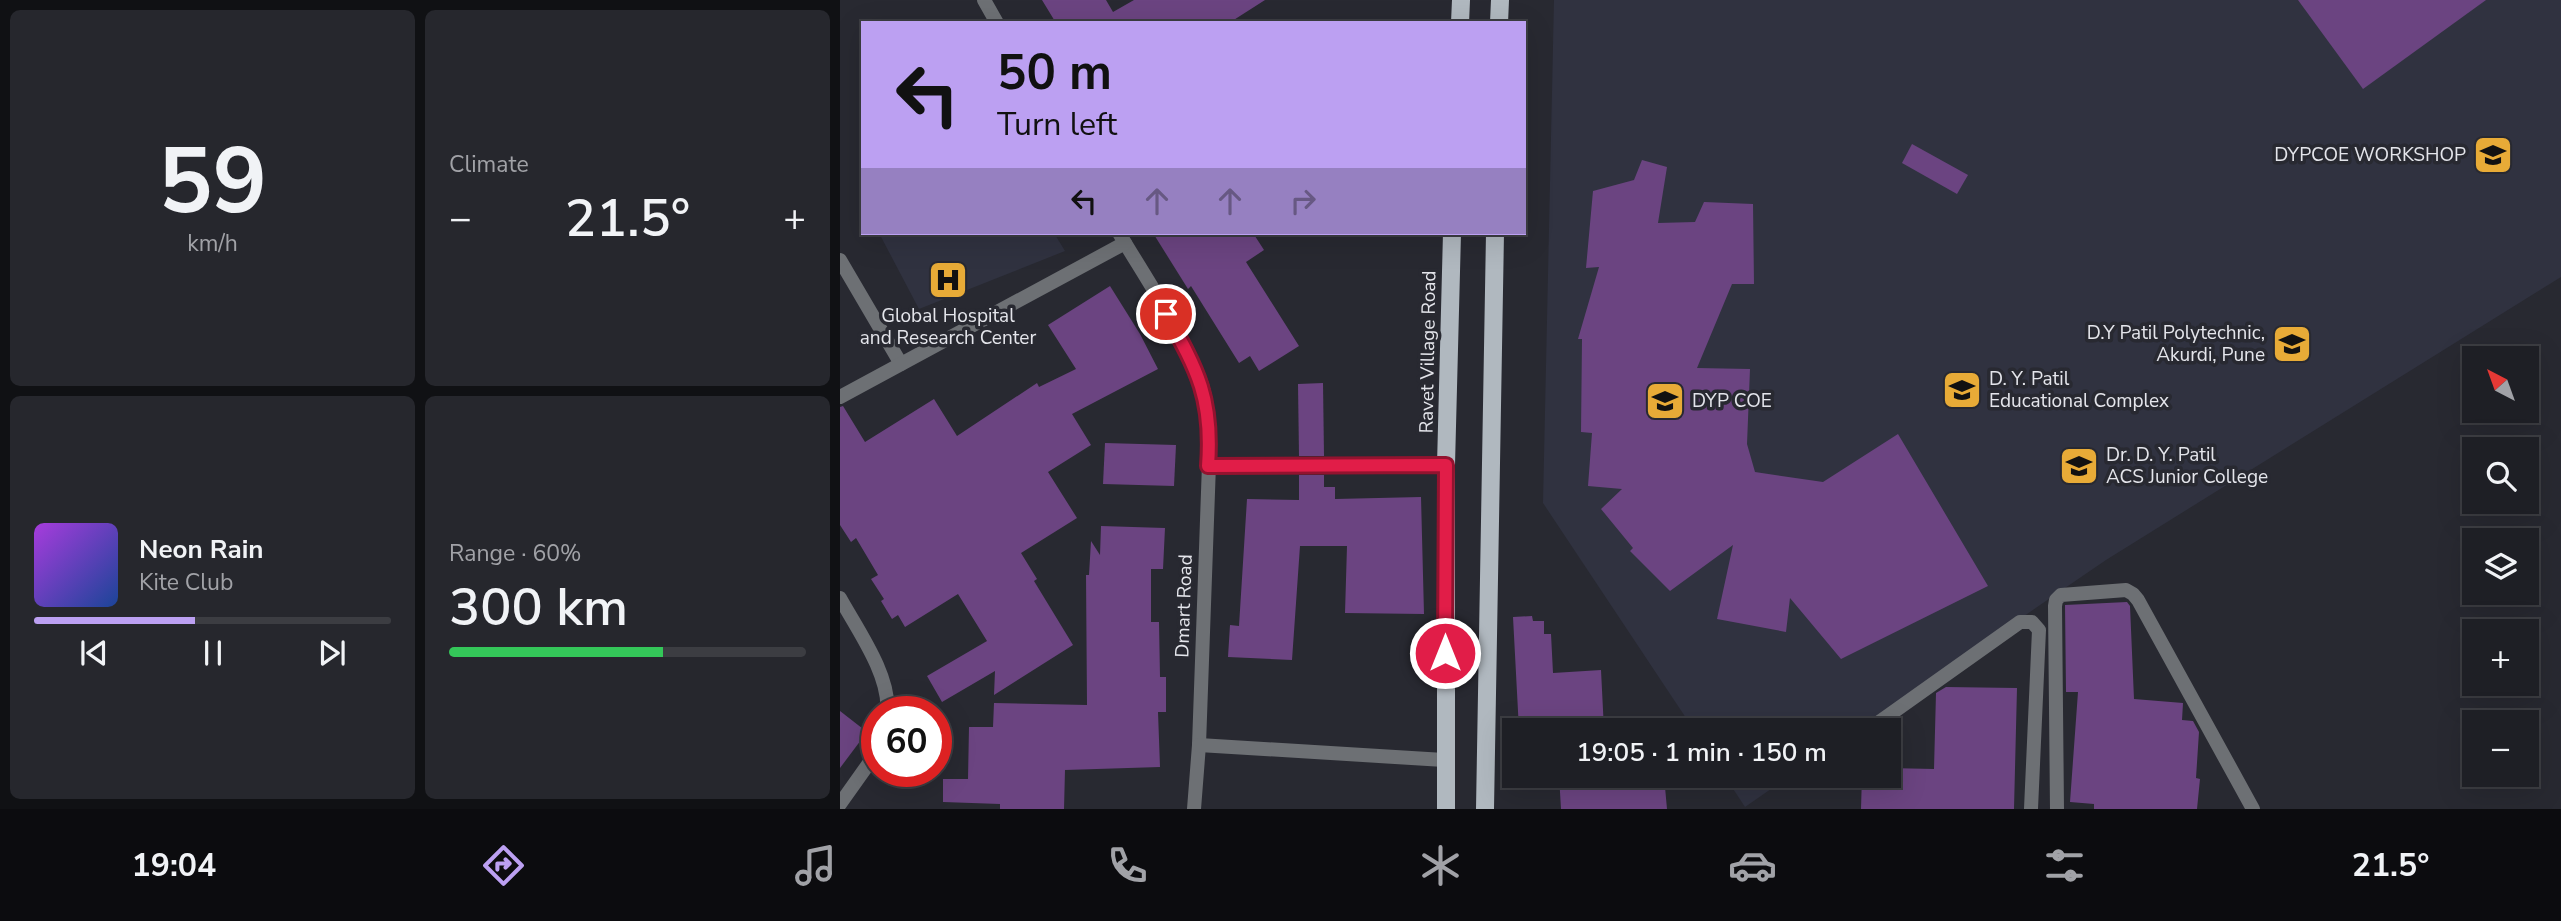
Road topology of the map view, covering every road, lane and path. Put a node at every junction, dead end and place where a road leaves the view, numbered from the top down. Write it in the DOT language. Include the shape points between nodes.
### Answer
graph roads {
  1 [pos="984,0"];
  2 [pos="1461,0"];
  3 [pos="1500,0"];
  4 [pos="996,21"];
  5 [pos="1460,21"];
  6 [pos="1499,21"];
  7 [pos="1452,235"];
  8 [pos="1495,235"];
  9 [pos="1122,238"];
  10 [pos="840,260"];
  11 [pos="901,364"];
  12 [pos="840,397"];
  13 [pos="1446,465"];
  14 [pos="1208,466"];
  15 [pos="840,598"];
  16 [pos="885,696"];
  17 [pos="1885,718"];
  18 [pos="1199,745"];
  19 [pos="1444,760"];
  20 [pos="861,775"];
  21 [pos="840,804"];
  22 [pos="1194,809"];
  23 [pos="1446,809"];
  24 [pos="1485,809"];
  25 [pos="2031,809"];
  26 [pos="2057,809"];
  27 [pos="2253,809"];
  1 -- 4 [label="street"];
  2 -- 5 [label="main road"];
  3 -- 6 [label="main road"];
  7 -- 13 [label="main road, Ravet Village Road"];
  8 -- 24 [label="main road"];
  9 -- 11 [label="street"];
  9 -- 14 [label="street, Dmart Road" via="1202,383 1209,414"];
  10 -- 11 [label="street"];
  11 -- 12 [label="street"];
  13 -- 14 [label="street"];
  13 -- 19 [label="main road, Ravet Village Road"];
  14 -- 18 [label="street, Dmart Road"];
  15 -- 16 [label="street" via="876,663"];
  17 -- 25 [label="street" via="2020,622 2032,622 2039,630"];
  18 -- 19 [label="street"];
  18 -- 22 [label="street, Dmart Road"];
  19 -- 23 [label="main road, Ravet Village Road"];
  20 -- 21 [label="street"];
  26 -- 27 [label="street" via="2054,606 2062,595 2126,590 2138,600"];
}
